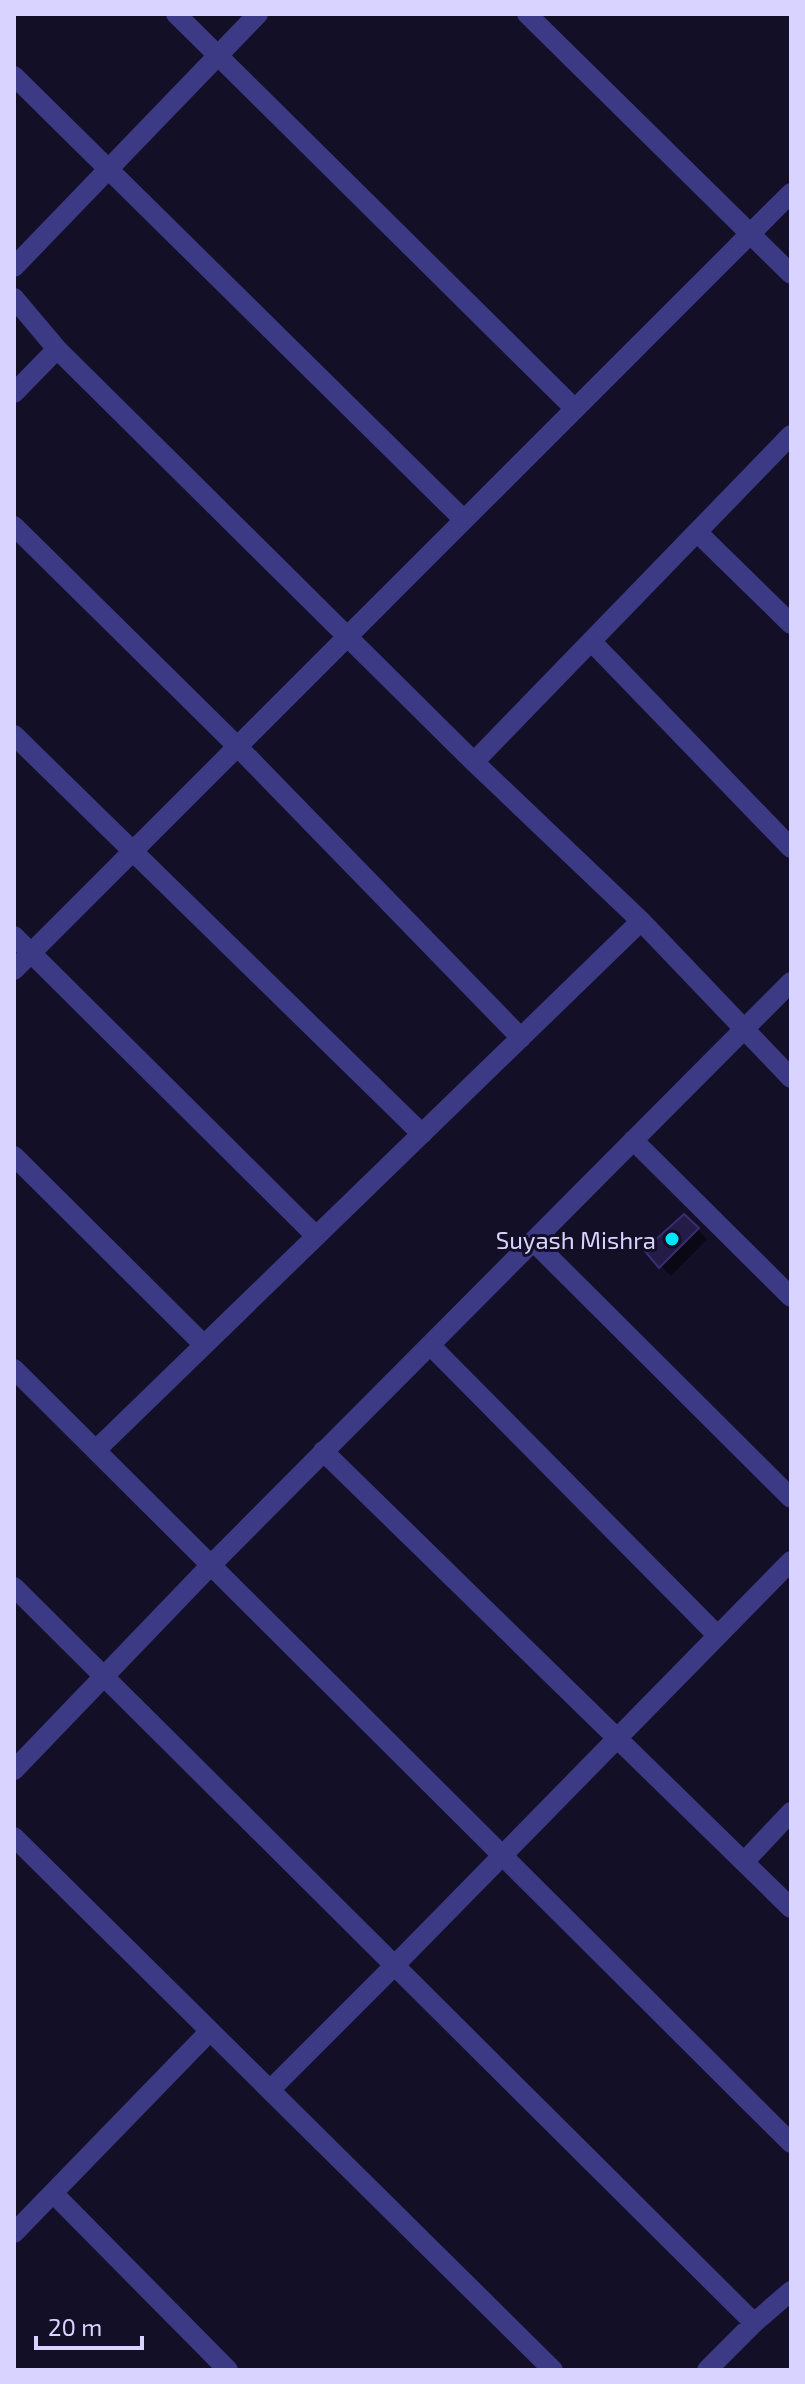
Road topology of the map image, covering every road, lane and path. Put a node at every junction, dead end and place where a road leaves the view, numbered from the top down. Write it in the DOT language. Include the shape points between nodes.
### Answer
graph roads {
  1 [pos="176,14"];
  2 [pos="258,14"];
  3 [pos="527,14"];
  4 [pos="218,56"];
  5 [pos="14,76"];
  6 [pos="108,169"];
  7 [pos="791,193"];
  8 [pos="750,233"];
  9 [pos="14,267"];
  10 [pos="791,274"];
  11 [pos="14,298"];
  12 [pos="57,349"];
  13 [pos="14,393"];
  14 [pos="575,409"];
  15 [pos="791,435"];
  16 [pos="464,520"];
  17 [pos="14,526"];
  18 [pos="697,532"];
  19 [pos="791,624"];
  20 [pos="348,637"];
  21 [pos="592,642"];
  22 [pos="14,735"];
  23 [pos="238,747"];
  24 [pos="474,762"];
  25 [pos="791,848"];
  26 [pos="133,851"];
  27 [pos="641,921"];
  28 [pos="14,936"];
  29 [pos="31,953"];
  30 [pos="14,970"];
  31 [pos="791,982"];
  32 [pos="743,1030"];
  33 [pos="521,1038"];
  34 [pos="791,1078"];
  35 [pos="422,1134"];
  36 [pos="633,1140"];
  37 [pos="14,1156"];
  38 [pos="316,1236"];
  39 [pos="533,1241"];
  40 [pos="791,1297"];
  41 [pos="204,1345"];
  42 [pos="430,1345"];
  43 [pos="14,1369"];
  44 [pos="96,1450"];
  45 [pos="323,1451"];
  46 [pos="791,1498"];
  47 [pos="791,1561"];
  48 [pos="211,1565"];
  49 [pos="14,1587"];
  50 [pos="717,1635"];
  51 [pos="105,1677"];
  52 [pos="618,1737"];
  53 [pos="14,1770"];
  54 [pos="791,1812"];
  55 [pos="14,1837"];
  56 [pos="502,1855"];
  57 [pos="744,1862"];
  58 [pos="791,1908"];
  59 [pos="395,1965"];
  60 [pos="210,2031"];
  61 [pos="270,2090"];
  62 [pos="791,2143"];
  63 [pos="53,2193"];
  64 [pos="14,2233"];
  65 [pos="791,2291"];
  66 [pos="754,2323"];
  67 [pos="228,2370"];
  68 [pos="553,2370"];
  69 [pos="707,2370"];
  1 -- 4 [label="street"];
  2 -- 4 [label="street"];
  3 -- 8 [label="street"];
  4 -- 6 [label="street"];
  4 -- 14 [label="street"];
  5 -- 6 [label="street"];
  6 -- 9 [label="street"];
  6 -- 16 [label="street"];
  7 -- 8 [label="street"];
  8 -- 10 [label="street"];
  8 -- 14 [label="street"];
  11 -- 12 [label="street"];
  12 -- 13 [label="street"];
  12 -- 20 [label="street"];
  14 -- 16 [label="street"];
  15 -- 18 [label="street"];
  16 -- 20 [label="street"];
  17 -- 23 [label="street"];
  18 -- 19 [label="street"];
  18 -- 21 [label="street"];
  20 -- 23 [label="street"];
  20 -- 24 [label="street"];
  21 -- 24 [label="street"];
  21 -- 25 [label="street"];
  22 -- 26 [label="street"];
  23 -- 26 [label="street"];
  23 -- 33 [label="street"];
  24 -- 27 [label="street"];
  26 -- 29 [label="street"];
  26 -- 35 [label="street"];
  27 -- 32 [label="street"];
  27 -- 33 [label="street"];
  28 -- 29 [label="street"];
  29 -- 30 [label="street"];
  29 -- 38 [label="street"];
  31 -- 32 [label="street"];
  32 -- 34 [label="street"];
  32 -- 36 [label="street"];
  33 -- 35 [label="street"];
  35 -- 38 [label="street"];
  36 -- 39 [label="street"];
  36 -- 40 [label="street"];
  37 -- 41 [label="street"];
  38 -- 41 [label="street"];
  39 -- 42 [label="street"];
  39 -- 46 [label="street"];
  41 -- 44 [label="street"];
  42 -- 45 [label="street"];
  42 -- 50 [label="street"];
  43 -- 44 [label="street"];
  44 -- 48 [label="street"];
  45 -- 48 [label="street"];
  45 -- 52 [label="street"];
  47 -- 50 [label="street"];
  48 -- 51 [label="street"];
  48 -- 56 [label="street"];
  49 -- 51 [label="street"];
  50 -- 52 [label="street"];
  51 -- 53 [label="street"];
  51 -- 59 [label="street"];
  52 -- 56 [label="street"];
  52 -- 57 [label="street"];
  54 -- 57 [label="street"];
  55 -- 60 [label="street"];
  56 -- 59 [label="street"];
  56 -- 62 [label="street"];
  57 -- 58 [label="street"];
  59 -- 61 [label="street"];
  59 -- 66 [label="street"];
  60 -- 61 [label="street"];
  60 -- 63 [label="street"];
  61 -- 68 [label="street"];
  63 -- 64 [label="street"];
  63 -- 67 [label="street"];
  65 -- 66 [label="street"];
  66 -- 69 [label="street"];
}
